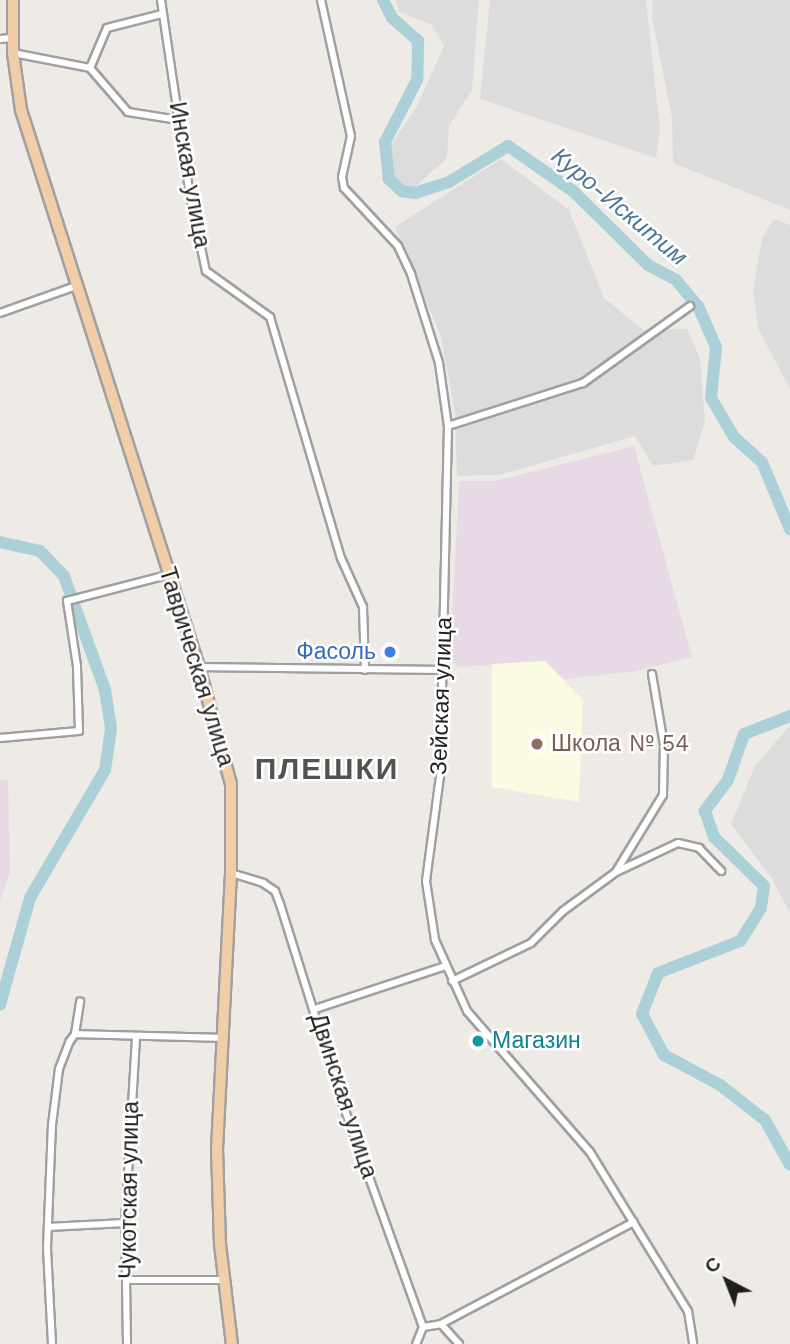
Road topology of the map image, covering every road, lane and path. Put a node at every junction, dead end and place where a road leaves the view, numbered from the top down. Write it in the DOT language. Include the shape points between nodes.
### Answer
graph roads {
  1 [pos="13,0"];
  2 [pos="161,0"];
  3 [pos="321,0"];
  4 [pos="162,15"];
  5 [pos="6,38"];
  6 [pos="13,53"];
  7 [pos="90,68"];
  8 [pos="178,120"];
  9 [pos="76,286"];
  10 [pos="690,306"];
  11 [pos="0,313"];
  12 [pos="448,426"];
  13 [pos="167,575"];
  14 [pos="199,667"];
  15 [pos="365,670"];
  16 [pos="442,670"];
  17 [pos="652,674"];
  18 [pos="0,738"];
  19 [pos="722,871"];
  20 [pos="616,872"];
  21 [pos="231,873"];
  22 [pos="446,966"];
  23 [pos="452,981"];
  24 [pos="80,1001"];
  25 [pos="315,1009"];
  26 [pos="75,1034"];
  27 [pos="136,1037"];
  28 [pos="223,1038"];
  29 [pos="634,1222"];
  30 [pos="125,1223"];
  31 [pos="48,1227"];
  32 [pos="129,1280"];
  33 [pos="223,1280"];
  34 [pos="441,1324"];
  35 [pos="423,1327"];
  36 [pos="52,1344"];
  37 [pos="127,1344"];
  38 [pos="232,1344"];
  39 [pos="416,1344"];
  40 [pos="458,1344"];
  41 [pos="693,1344"];
  1 -- 5 [label="main road, Таврическая улица"];
  2 -- 4 [label="street, Инская улица"];
  3 -- 12 [label="street, Зейская улица" via="351,136 344,188 398,246 411,274 439,363"];
  4 -- 7 [label="street" via="107,28"];
  4 -- 8 [label="street, Инская улица"];
  5 -- 6 [label="main road, Таврическая улица"];
  6 -- 7 [label="street"];
  6 -- 9 [label="main road, Таврическая улица" via="21,110"];
  7 -- 8 [label="street" via="128,112"];
  8 -- 15 [label="street, Инская улица" via="206,271 270,317 341,558 363,607"];
  9 -- 11 [label="street"];
  9 -- 13 [label="main road, Таврическая улица"];
  10 -- 12 [label="street" via="583,383"];
  12 -- 16 [label="street, Зейская улица"];
  13 -- 14 [label="main road, Таврическая улица"];
  13 -- 18 [label="street" via="68,601 79,731"];
  14 -- 15 [label="street"];
  14 -- 21 [label="main road, Таврическая улица" via="231,784"];
  15 -- 16 [label="street"];
  16 -- 22 [label="street, Зейская улица" via="440,776 426,881 435,940"];
  17 -- 20 [label="street" via="664,745 663,795"];
  19 -- 20 [label="street" via="699,848 684,842"];
  20 -- 23 [label="street" via="563,911 531,943"];
  21 -- 25 [label="street, Двинская улица" via="275,891"];
  21 -- 28 [label="main road, Таврическая улица"];
  22 -- 23 [label="street, Зейская улица"];
  22 -- 25 [label="street"];
  23 -- 29 [label="street, Зейская улица" via="488,1039 590,1152"];
  24 -- 26 [label="street"];
  25 -- 35 [label="street, Двинская улица" via="342,1102"];
  26 -- 27 [label="street"];
  26 -- 31 [label="street" via="59,1069"];
  27 -- 28 [label="street"];
  27 -- 30 [label="street, Чукотская улица"];
  28 -- 33 [label="main road, Таврическая улица" via="217,1149"];
  29 -- 34 [label="street"];
  29 -- 41 [label="street, Зейская улица" via="688,1311"];
  30 -- 31 [label="street"];
  30 -- 32 [label="street, Чукотская улица"];
  31 -- 36 [label="street"];
  32 -- 33 [label="street"];
  32 -- 37 [label="street, Чукотская улица"];
  33 -- 38 [label="main road, Таврическая улица"];
  34 -- 35 [label="street"];
  34 -- 40 [label="street"];
  35 -- 39 [label="street"];
}
